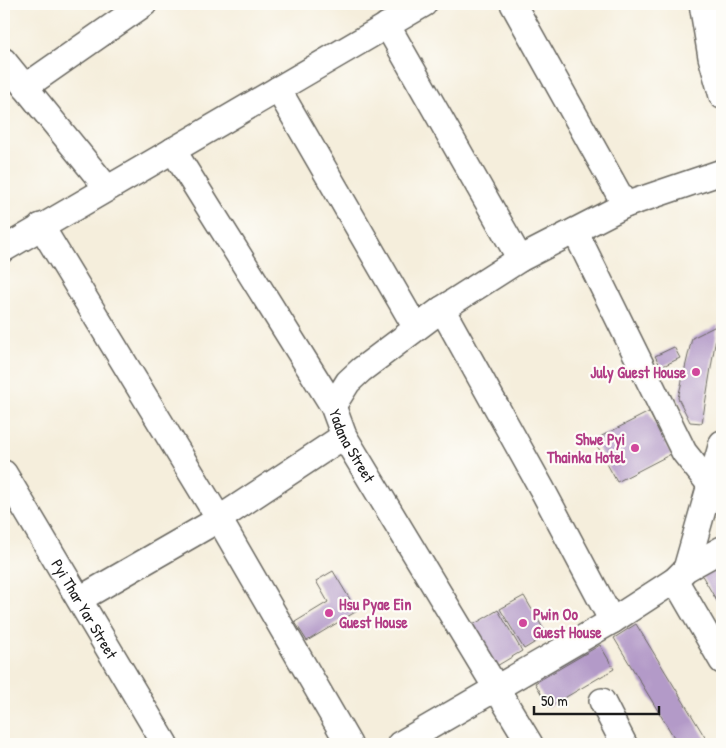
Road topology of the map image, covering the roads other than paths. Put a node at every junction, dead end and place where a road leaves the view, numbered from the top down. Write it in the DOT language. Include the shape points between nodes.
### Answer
graph roads {
  1 [pos="144,4"];
  2 [pos="424,4"];
  3 [pos="513,4"];
  4 [pos="702,4"];
  5 [pos="387,25"];
  6 [pos="4,61"];
  7 [pos="25,87"];
  8 [pos="278,89"];
  9 [pos="722,96"];
  10 [pos="173,150"];
  11 [pos="722,172"];
  12 [pos="107,188"];
  13 [pos="626,205"];
  14 [pos="41,226"];
  15 [pos="575,231"];
  16 [pos="4,249"];
  17 [pos="520,259"];
  18 [pos="442,310"];
  19 [pos="416,328"];
  20 [pos="333,406"];
  21 [pos="344,436"];
  22 [pos="722,443"];
  23 [pos="4,473"];
  24 [pos="710,486"];
  25 [pos="219,519"];
  26 [pos="722,548"];
  27 [pos="680,575"];
  28 [pos="80,600"];
  29 [pos="612,621"];
  30 [pos="722,661"];
  31 [pos="496,688"];
  32 [pos="602,702"];
  33 [pos="165,744"];
  34 [pos="349,744"];
  35 [pos="400,744"];
  36 [pos="530,744"];
  37 [pos="624,744"];
  1 -- 7 [label="street"];
  2 -- 5 [label="street"];
  3 -- 13 [label="street"];
  4 -- 9 [label="street"];
  5 -- 8 [label="street"];
  5 -- 17 [label="street"];
  6 -- 7 [label="street"];
  7 -- 12 [label="street"];
  8 -- 10 [label="street"];
  8 -- 19 [label="street"];
  10 -- 12 [label="street"];
  10 -- 20 [label="street, Yadana Street"];
  11 -- 13 [label="street"];
  12 -- 14 [label="street"];
  13 -- 15 [label="street"];
  14 -- 16 [label="street"];
  14 -- 25 [label="street"];
  15 -- 17 [label="street"];
  15 -- 24 [label="street" via="684,452"];
  17 -- 18 [label="street"];
  18 -- 19 [label="street"];
  18 -- 29 [label="street"];
  19 -- 20 [label="street" via="348,382"];
  20 -- 21 [label="street, Yadana Street"];
  21 -- 25 [label="street"];
  21 -- 31 [label="street, Yadana Street"];
  22 -- 24 [label="street"];
  23 -- 28 [label="street, Pyi Thar Yar Street"];
  24 -- 27 [label="street"];
  25 -- 28 [label="street"];
  25 -- 34 [label="street"];
  26 -- 27 [label="street"];
  27 -- 29 [label="street"];
  27 -- 30 [label="street"];
  28 -- 33 [label="street, Pyi Thar Yar Street"];
  29 -- 31 [label="street"];
  31 -- 35 [label="street"];
  31 -- 36 [label="street, Yadana Street"];
  32 -- 37 [label="street"];
}
